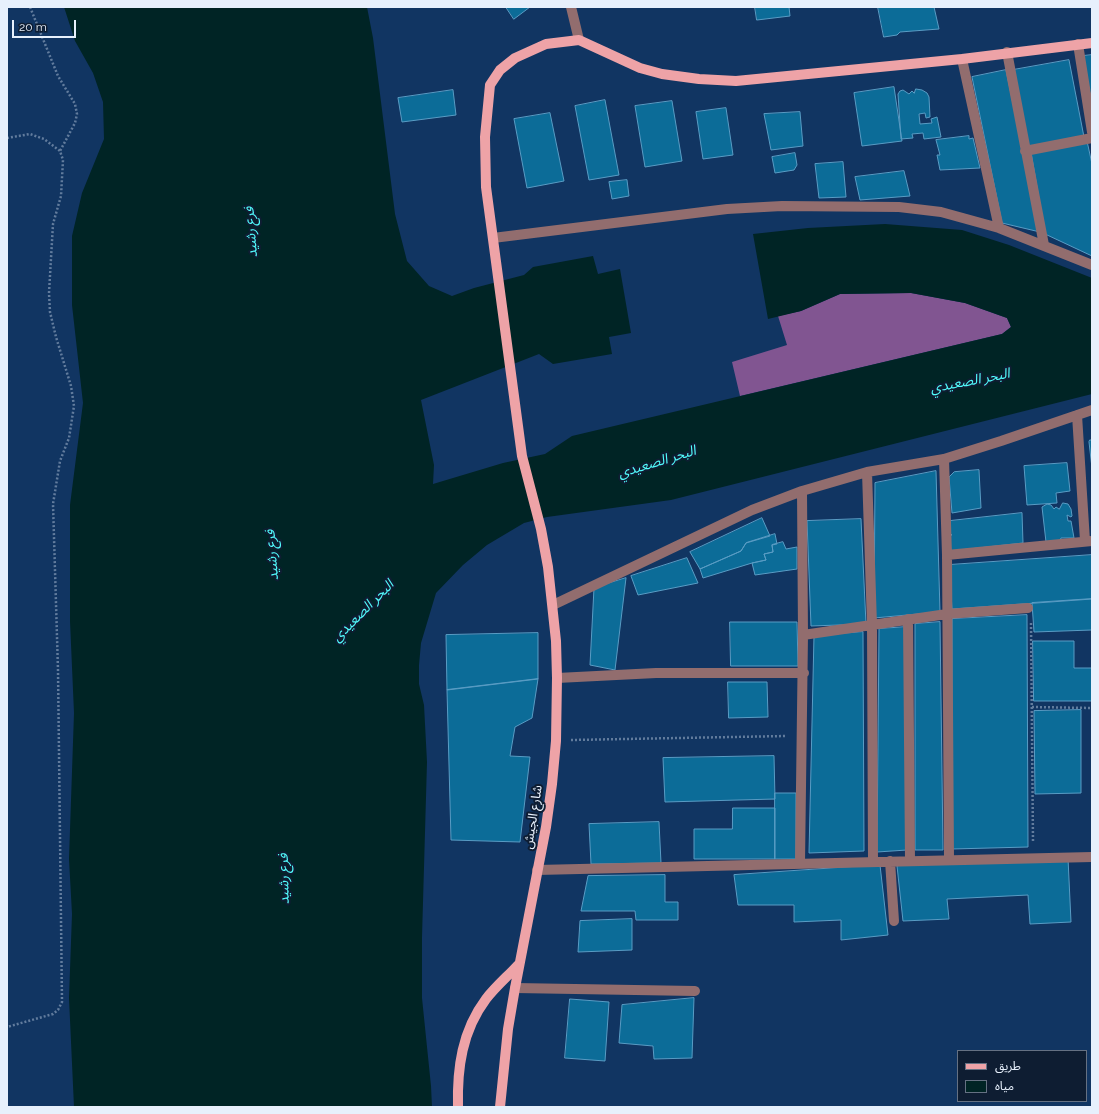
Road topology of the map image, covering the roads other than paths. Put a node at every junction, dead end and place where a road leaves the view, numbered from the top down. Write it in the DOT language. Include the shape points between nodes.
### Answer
graph roads {
  1 [pos="571,7"];
  2 [pos="579,40"];
  3 [pos="1092,43"];
  4 [pos="1078,44"];
  5 [pos="1007,52"];
  6 [pos="962,59"];
  7 [pos="1092,132"];
  8 [pos="1092,138"];
  9 [pos="1026,151"];
  10 [pos="999,228"];
  11 [pos="493,238"];
  12 [pos="1044,245"];
  13 [pos="1092,265"];
  14 [pos="1092,410"];
  15 [pos="1076,415"];
  16 [pos="944,459"];
  17 [pos="867,472"];
  18 [pos="802,491"];
  19 [pos="1089,541"];
  20 [pos="947,555"];
  21 [pos="553,605"];
  22 [pos="1028,608"];
  23 [pos="947,614"];
  24 [pos="908,619"];
  25 [pos="872,625"];
  26 [pos="803,635"];
  27 [pos="804,673"];
  28 [pos="557,678"];
  29 [pos="1092,857"];
  30 [pos="949,859"];
  31 [pos="890,861"];
  32 [pos="910,861"];
  33 [pos="873,862"];
  34 [pos="800,863"];
  35 [pos="537,870"];
  36 [pos="894,921"];
  37 [pos="518,965"];
  38 [pos="515,988"];
  39 [pos="695,991"];
  40 [pos="458,1107"];
  41 [pos="500,1107"];
  1 -- 2 [label="street"];
  2 -- 6 [label="main road" via="640,68 662,74 736,81"];
  2 -- 11 [label="main road, شارع الجيش" via="546,44 515,58 500,70 490,85 486,187"];
  3 -- 4 [label="main road"];
  4 -- 5 [label="main road"];
  4 -- 7 [label="street"];
  5 -- 6 [label="main road"];
  5 -- 9 [label="street"];
  6 -- 10 [label="street"];
  8 -- 9 [label="street"];
  9 -- 12 [label="street"];
  10 -- 11 [label="street" via="941,212 914,208 782,206 727,209"];
  10 -- 12 [label="street"];
  11 -- 21 [label="main road, شارع الجيش" via="522,456 541,529"];
  12 -- 13 [label="street"];
  14 -- 15 [label="street"];
  15 -- 16 [label="street"];
  15 -- 19 [label="street"];
  16 -- 17 [label="street"];
  16 -- 20 [label="street"];
  17 -- 18 [label="street"];
  17 -- 25 [label="street"];
  18 -- 21 [label="street" via="752,510"];
  18 -- 26 [label="street"];
  19 -- 20 [label="street"];
  20 -- 23 [label="street"];
  21 -- 28 [label="main road, شارع الجيش"];
  22 -- 23 [label="street"];
  23 -- 24 [label="street"];
  23 -- 30 [label="street"];
  24 -- 25 [label="street"];
  24 -- 32 [label="street"];
  25 -- 26 [label="street"];
  25 -- 33 [label="street"];
  26 -- 27 [label="street"];
  27 -- 28 [label="street" via="656,673"];
  27 -- 34 [label="street"];
  28 -- 35 [label="main road, شارع الجيش" via="556,741 546,827"];
  29 -- 30 [label="street"];
  30 -- 32 [label="street"];
  31 -- 32 [label="street"];
  31 -- 33 [label="street"];
  31 -- 36 [label="street"];
  33 -- 34 [label="street"];
  34 -- 35 [label="street"];
  35 -- 37 [label="main road, شارع الجيش"];
  37 -- 38 [label="main road, شارع الجيش"];
  37 -- 40 [label="main road" via="486,998 465,1036 460,1061"];
  38 -- 39 [label="street"];
  38 -- 41 [label="main road, شارع الجيش"];
}
